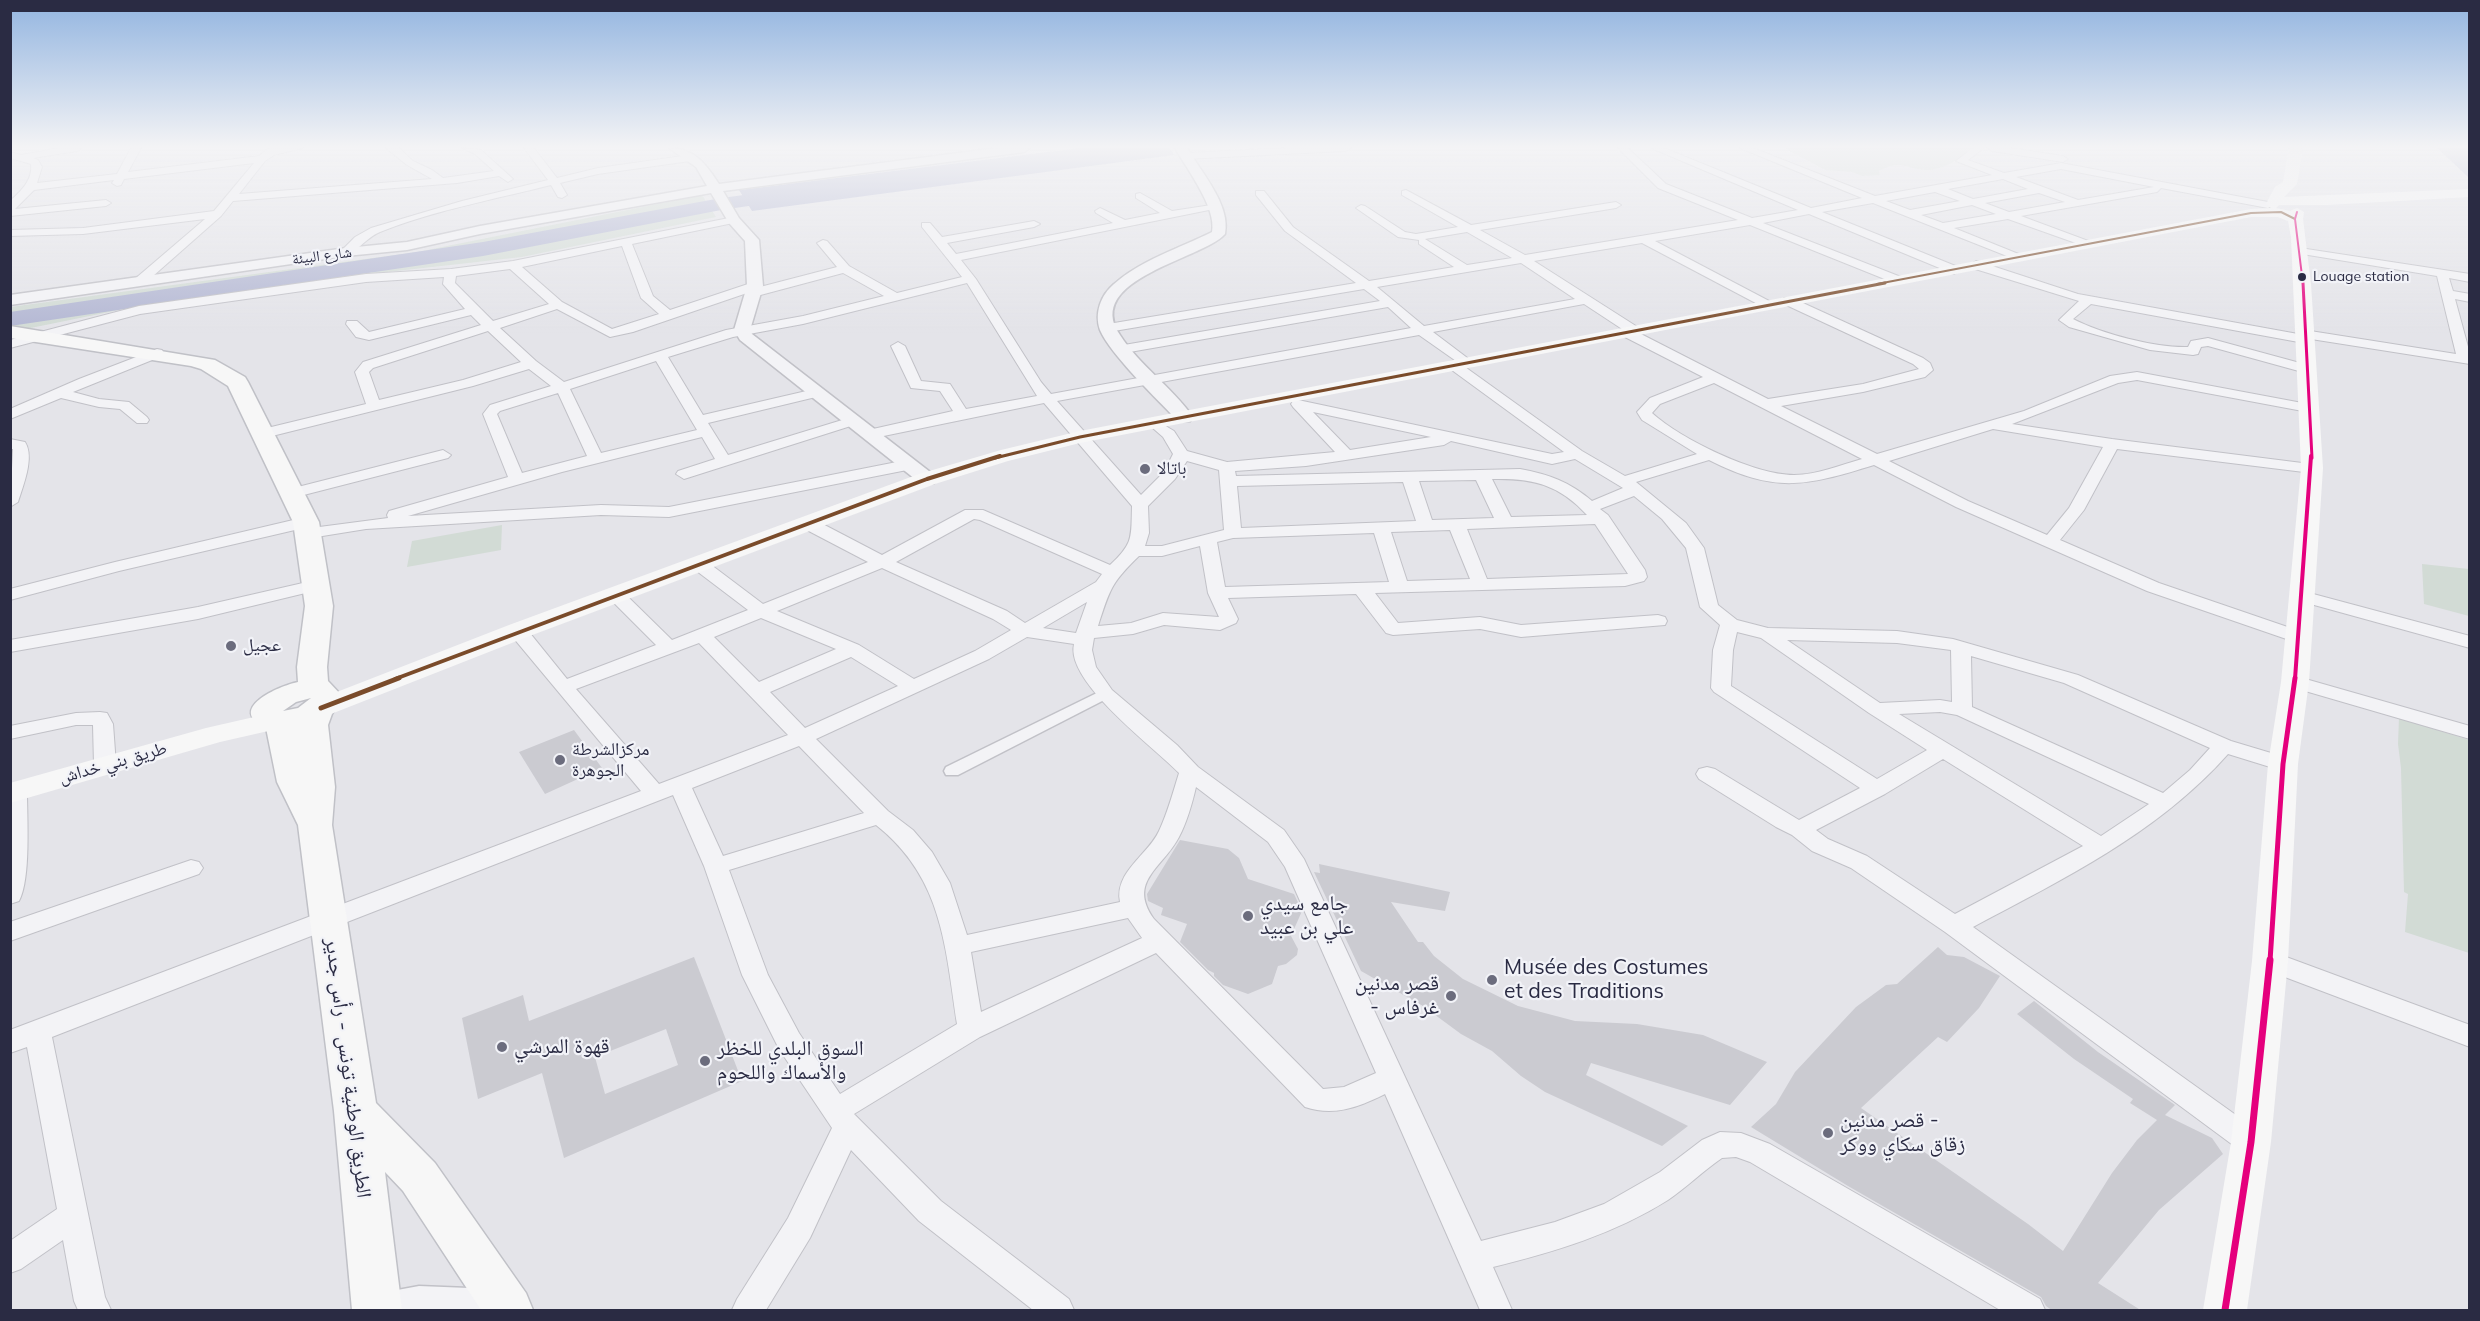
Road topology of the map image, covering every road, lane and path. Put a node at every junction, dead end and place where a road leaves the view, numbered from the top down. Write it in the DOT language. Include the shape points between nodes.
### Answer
graph roads {
  1 [pos="104,210"];
  2 [pos="221,210"];
  3 [pos="444,210"];
  4 [pos="594,210"];
  5 [pos="728,210"];
  6 [pos="1162,210"];
  7 [pos="1193,210"];
  8 [pos="1215,210"];
  9 [pos="1273,210"];
  10 [pos="1364,210"];
  11 [pos="1436,210"];
  12 [pos="1588,210"];
  13 [pos="1718,210"];
  14 [pos="1802,210"];
  15 [pos="1820,210"];
  16 [pos="1896,210"];
  17 [pos="1931,210"];
  18 [pos="1993,210"];
  19 [pos="2039,210"];
  20 [pos="2271,210"];
  21 [pos="2281,210"];
  22 [pos="1100,211"];
  23 [pos="1808,212"];
  24 [pos="10,213"];
  25 [pos="217,214"];
  26 [pos="1169,214"];
  27 [pos="1907,214"];
  28 [pos="2008,215"];
  29 [pos="101,216"];
  30 [pos="734,220"];
  31 [pos="1748,222"];
  32 [pos="1122,224"];
  33 [pos="926,225"];
  34 [pos="1941,227"];
  35 [pos="1470,229"];
  36 [pos="10,232"];
  37 [pos="1054,238"];
  38 [pos="1643,239"];
  39 [pos="939,241"];
  40 [pos="626,242"];
  41 [pos="1423,242"];
  42 [pos="824,243"];
  43 [pos="2087,244"];
  44 [pos="2300,251"];
  45 [pos="346,252"];
  46 [pos="2017,257"];
  47 [pos="952,258"];
  48 [pos="1521,258"];
  49 [pos="513,265"];
  50 [pos="1976,265"];
  51 [pos="1463,268"];
  52 [pos="845,269"];
  53 [pos="1954,270"];
  54 [pos="451,273"];
  55 [pos="2442,274"];
  56 [pos="2469,278"];
  57 [pos="970,279"];
  58 [pos="1897,280"];
  59 [pos="140,281"];
  60 [pos="1365,284"];
  61 [pos="754,290"];
  62 [pos="2446,294"];
  63 [pos="897,298"];
  64 [pos="2469,298"];
  65 [pos="2089,299"];
  66 [pos="10,300"];
  67 [pos="1588,300"];
  68 [pos="1788,301"];
  69 [pos="1391,303"];
  70 [pos="558,305"];
  71 [pos="1767,305"];
  72 [pos="474,311"];
  73 [pos="668,315"];
  74 [pos="352,324"];
  75 [pos="490,325"];
  76 [pos="1108,328"];
  77 [pos="742,330"];
  78 [pos="1421,330"];
  79 [pos="1630,332"];
  80 [pos="38,336"];
  81 [pos="2304,336"];
  82 [pos="11,339"];
  83 [pos="898,346"];
  84 [pos="1124,350"];
  85 [pos="158,353"];
  86 [pos="659,354"];
  87 [pos="2467,360"];
  88 [pos="531,364"];
  89 [pos="1460,364"];
  90 [pos="2306,369"];
  91 [pos="1713,378"];
  92 [pos="1151,380"];
  93 [pos="562,387"];
  94 [pos="58,393"];
  95 [pos="815,393"];
  96 [pos="1047,398"];
  97 [pos="1295,400"];
  98 [pos="1765,404"];
  99 [pos="374,407"];
  100 [pos="2308,408"];
  101 [pos="962,414"];
  102 [pos="10,415"];
  103 [pos="1184,417"];
  104 [pos="142,420"];
  105 [pos="852,420"];
  106 [pos="1154,423"];
  107 [pos="1990,425"];
  108 [pos="703,426"];
  109 [pos="264,433"];
  110 [pos="869,434"];
  111 [pos="1080,437"];
  112 [pos="1456,438"];
  113 [pos="10,444"];
  114 [pos="2112,444"];
  115 [pos="1181,454"];
  116 [pos="1346,454"];
  117 [pos="1577,454"];
  118 [pos="443,455"];
  119 [pos="1710,455"];
  120 [pos="596,458"];
  121 [pos="1876,460"];
  122 [pos="724,461"];
  123 [pos="906,465"];
  124 [pos="2312,468"];
  125 [pos="684,474"];
  126 [pos="1227,474"];
  127 [pos="1482,475"];
  128 [pos="1410,478"];
  129 [pos="517,479"];
  130 [pos="927,479"];
  131 [pos="1630,485"];
  132 [pos="292,494"];
  133 [pos="10,502"];
  134 [pos="1140,505"];
  135 [pos="1596,513"];
  136 [pos="1505,523"];
  137 [pos="366,524"];
  138 [pos="809,524"];
  139 [pos="1457,525"];
  140 [pos="308,527"];
  141 [pos="1426,527"];
  142 [pos="1381,528"];
  143 [pos="1233,533"];
  144 [pos="1208,540"];
  145 [pos="2050,542"];
  146 [pos="1135,551"];
  147 [pos="882,562"];
  148 [pos="700,565"];
  149 [pos="1107,579"];
  150 [pos="1480,583"];
  151 [pos="1400,588"];
  152 [pos="1362,589"];
  153 [pos="317,591"];
  154 [pos="1217,593"];
  155 [pos="10,595"];
  156 [pos="616,595"];
  157 [pos="2301,596"];
  158 [pos="761,611"];
  159 [pos="1658,621"];
  160 [pos="1730,624"];
  161 [pos="518,631"];
  162 [pos="1025,631"];
  163 [pos="1768,634"];
  164 [pos="702,635"];
  165 [pos="1085,637"];
  166 [pos="2298,637"];
  167 [pos="2469,642"];
  168 [pos="10,646"];
  169 [pos="669,647"];
  170 [pos="1961,647"];
  171 [pos="852,649"];
  172 [pos="2295,682"];
  173 [pos="563,687"];
  174 [pos="913,687"];
  175 [pos="757,690"];
  176 [pos="1105,694"];
  177 [pos="319,699"];
  178 [pos="1876,709"];
  179 [pos="1962,710"];
  180 [pos="277,711"];
  181 [pos="10,733"];
  182 [pos="2469,733"];
  183 [pos="803,737"];
  184 [pos="2224,746"];
  185 [pos="1944,749"];
  186 [pos="2283,764"];
  187 [pos="105,765"];
  188 [pos="952,771"];
  189 [pos="1190,772"];
  190 [pos="1707,774"];
  191 [pos="668,789"];
  192 [pos="1877,789"];
  193 [pos="13,792"];
  194 [pos="2166,803"];
  195 [pos="880,816"];
  196 [pos="315,825"];
  197 [pos="1800,829"];
  198 [pos="2100,846"];
  199 [pos="716,866"];
  200 [pos="191,868"];
  201 [pos="10,896"];
  202 [pos="1134,908"];
  203 [pos="329,919"];
  204 [pos="1954,926"];
  205 [pos="10,932"];
  206 [pos="1160,940"];
  207 [pos="958,946"];
  208 [pos="2270,961"];
  209 [pos="971,1029"];
  210 [pos="38,1032"];
  211 [pos="2469,1036"];
  212 [pos="10,1042"];
  213 [pos="1392,1078"];
  214 [pos="356,1111"];
  215 [pos="841,1119"];
  216 [pos="2251,1142"];
  217 [pos="73,1215"];
  218 [pos="1473,1258"];
  219 [pos="10,1259"];
  220 [pos="94,1311"];
  221 [pos="377,1311"];
  222 [pos="392,1311"];
  223 [pos="476,1311"];
  224 [pos="509,1311"];
  225 [pos="748,1311"];
  226 [pos="1058,1311"];
  227 [pos="1496,1311"];
  228 [pos="2029,1311"];
  229 [pos="2225,1311"];
  1 -- 29 [label="street"];
  2 -- 25 [label="street"];
  3 -- 45 [label="street" via="375,230"];
  4 -- 45 [label="street, شارع البيئة" via="426,243"];
  5 -- 30 [label="street"];
  6 -- 26 [label="street"];
  7 -- 26 [label="street"];
  8 -- 76 [label="street" via="1221,230 1218,234 1119,287 1107,305"];
  9 -- 60 [label="street" via="1289,229"];
  10 -- 35 [label="street" via="1406,236"];
  11 -- 35 [label="street"];
  12 -- 35 [label="street"];
  13 -- 31 [label="street"];
  14 -- 23 [label="street"];
  15 -- 23 [label="street"];
  16 -- 27 [label="street"];
  17 -- 27 [label="street"];
  18 -- 28 [label="street"];
  19 -- 28 [label="street"];
  20 -- 43 [label="main road"];
  21 -- 44 [label="main road"];
  22 -- 32 [label="street"];
  23 -- 31 [label="street"];
  23 -- 53 [label="street"];
  24 -- 29 [label="street"];
  25 -- 29 [label="street"];
  25 -- 59 [label="street"];
  26 -- 32 [label="street"];
  27 -- 34 [label="street"];
  28 -- 34 [label="street"];
  28 -- 43 [label="street"];
  29 -- 36 [label="street"];
  30 -- 40 [label="street"];
  30 -- 61 [label="street" via="752,240"];
  31 -- 38 [label="street"];
  31 -- 58 [label="street"];
  32 -- 37 [label="street"];
  33 -- 39 [label="street"];
  34 -- 46 [label="street"];
  35 -- 48 [label="street"];
  37 -- 39 [label="street" via="1031,220"];
  37 -- 47 [label="street"];
  38 -- 48 [label="street"];
  38 -- 71 [label="street"];
  39 -- 47 [label="street"];
  40 -- 49 [label="street"];
  40 -- 73 [label="street" via="648,298"];
  41 -- 51 [label="street"];
  42 -- 52 [label="street"];
  43 -- 46 [label="main road"];
  44 -- 55 [label="street"];
  44 -- 81 [label="main road"];
  45 -- 59 [label="street, شارع البيئة"];
  46 -- 50 [label="main road"];
  47 -- 57 [label="street"];
  48 -- 51 [label="street"];
  48 -- 67 [label="street"];
  49 -- 54 [label="street"];
  49 -- 70 [label="street"];
  50 -- 53 [label="main road"];
  50 -- 65 [label="street" via="2032,285"];
  51 -- 60 [label="street"];
  52 -- 61 [label="street"];
  52 -- 63 [label="street"];
  53 -- 58 [label="main road"];
  54 -- 72 [label="street" via="449,284"];
  54 -- 80 [label="street" via="366,278 241,294 139,310"];
  55 -- 56 [label="street"];
  55 -- 62 [label="street"];
  57 -- 63 [label="street"];
  57 -- 96 [label="street"];
  58 -- 68 [label="main road"];
  59 -- 66 [label="street, شارع البيئة"];
  60 -- 69 [label="street"];
  60 -- 76 [label="street"];
  61 -- 73 [label="street"];
  61 -- 77 [label="street"];
  62 -- 64 [label="street"];
  62 -- 87 [label="street"];
  63 -- 77 [label="street" via="774,327"];
  65 -- 81 [label="street"];
  65 -- 90 [label="street" via="2065,320 2165,350 2189,352 2196,344 2208,342"];
  67 -- 78 [label="street"];
  67 -- 79 [label="street"];
  68 -- 71 [label="main road"];
  68 -- 98 [label="street" via="1918,361 1926,370 1863,388"];
  69 -- 78 [label="street"];
  69 -- 84 [label="street"];
  70 -- 73 [label="street" via="604,333"];
  70 -- 75 [label="street"];
  71 -- 79 [label="main road"];
  72 -- 74 [label="street" via="369,336"];
  72 -- 75 [label="street"];
  75 -- 88 [label="street"];
  75 -- 99 [label="street" via="364,368"];
  76 -- 84 [label="street"];
  77 -- 86 [label="street"];
  77 -- 95 [label="street"];
  78 -- 89 [label="street"];
  78 -- 92 [label="street"];
  79 -- 89 [label="main road"];
  79 -- 91 [label="street"];
  80 -- 82 [label="main road, الطريق الوطنية تونس - رأس جدير"];
  80 -- 85 [label="main road, الطريق الوطنية تونس - رأس جدير"];
  81 -- 87 [label="street"];
  81 -- 90 [label="main road"];
  83 -- 101 [label="street" via="916,385 945,387"];
  84 -- 92 [label="street"];
  85 -- 94 [label="street"];
  85 -- 109 [label="main road, الطريق الوطنية تونس - رأس جدير" via="208,364 237,382"];
  86 -- 93 [label="street"];
  86 -- 108 [label="street"];
  88 -- 93 [label="street"];
  88 -- 99 [label="street"];
  89 -- 97 [label="main road"];
  89 -- 117 [label="street"];
  90 -- 100 [label="main road"];
  91 -- 98 [label="street"];
  91 -- 119 [label="street" via="1655,401 1644,412"];
  92 -- 96 [label="street"];
  92 -- 103 [label="street"];
  93 -- 120 [label="street"];
  93 -- 129 [label="street" via="492,410 490,414"];
  94 -- 102 [label="street"];
  94 -- 104 [label="street" via="124,405"];
  95 -- 105 [label="street"];
  95 -- 108 [label="street"];
  96 -- 101 [label="street"];
  96 -- 111 [label="street"];
  97 -- 103 [label="main road"];
  97 -- 112 [label="street"];
  97 -- 116 [label="street"];
  98 -- 121 [label="street"];
  99 -- 109 [label="street"];
  100 -- 107 [label="street" via="2169,380 2128,376 2040,411"];
  100 -- 124 [label="main road"];
  101 -- 110 [label="street"];
  103 -- 106 [label="main road"];
  105 -- 110 [label="street"];
  105 -- 122 [label="street"];
  106 -- 111 [label="main road"];
  106 -- 115 [label="street" via="1168,434"];
  107 -- 114 [label="street"];
  107 -- 121 [label="street"];
  108 -- 120 [label="street"];
  108 -- 122 [label="street"];
  109 -- 132 [label="main road, الطريق الوطنية تونس - رأس جدير"];
  110 -- 123 [label="street"];
  111 -- 130 [label="main road"];
  111 -- 134 [label="street"];
  112 -- 116 [label="street"];
  112 -- 117 [label="street" via="1552,459"];
  113 -- 133 [label="street" via="21,448"];
  114 -- 124 [label="street"];
  114 -- 145 [label="street" via="2076,510"];
  115 -- 126 [label="street"];
  115 -- 134 [label="street" via="1173,471"];
  116 -- 126 [label="street"];
  117 -- 131 [label="street"];
  118 -- 132 [label="street"];
  119 -- 121 [label="street" via="1743,469 1795,480"];
  119 -- 131 [label="street"];
  120 -- 129 [label="street"];
  121 -- 145 [label="street" via="1962,504"];
  122 -- 125 [label="street"];
  123 -- 130 [label="street"];
  123 -- 137 [label="street" via="669,512 601,510"];
  124 -- 157 [label="main road"];
  126 -- 128 [label="street"];
  126 -- 143 [label="street"];
  127 -- 128 [label="street"];
  127 -- 135 [label="street" via="1542,477 1570,490"];
  127 -- 136 [label="street"];
  128 -- 141 [label="street"];
  129 -- 137 [label="street"];
  130 -- 138 [label="main road"];
  131 -- 135 [label="street"];
  131 -- 160 [label="street" via="1668,515 1691,540 1707,601"];
  132 -- 140 [label="main road, الطريق الوطنية تونس - رأس جدير"];
  134 -- 146 [label="street" via="1140,533"];
  135 -- 136 [label="street"];
  135 -- 150 [label="street" via="1638,577"];
  136 -- 139 [label="street"];
  137 -- 140 [label="street"];
  138 -- 147 [label="street"];
  138 -- 148 [label="main road"];
  139 -- 141 [label="street"];
  139 -- 150 [label="street"];
  140 -- 153 [label="main road, الطريق الوطنية تونس - رأس جدير"];
  140 -- 155 [label="street" via="116,567"];
  141 -- 142 [label="street"];
  142 -- 143 [label="street"];
  142 -- 151 [label="street"];
  143 -- 144 [label="street"];
  144 -- 146 [label="street" via="1162,552"];
  144 -- 154 [label="street"];
  145 -- 166 [label="street" via="2153,587"];
  146 -- 149 [label="street"];
  147 -- 149 [label="street" via="965,516 976,514"];
  147 -- 158 [label="street"];
  147 -- 162 [label="street" via="964,598"];
  148 -- 156 [label="main road"];
  148 -- 158 [label="street"];
  149 -- 162 [label="street"];
  149 -- 165 [label="street"];
  150 -- 151 [label="street"];
  151 -- 152 [label="street"];
  152 -- 154 [label="street"];
  152 -- 159 [label="street" via="1393,629 1480,623 1521,631"];
  153 -- 168 [label="street"];
  153 -- 177 [label="main road, الطريق الوطنية تونس - رأس جدير" via="312,667"];
  153 -- 180 [label="main road" via="302,624"];
  154 -- 165 [label="street" via="1227,622 1163,620"];
  156 -- 161 [label="main road"];
  156 -- 169 [label="street"];
  157 -- 166 [label="main road"];
  157 -- 167 [label="street"];
  158 -- 164 [label="street"];
  158 -- 171 [label="street"];
  160 -- 163 [label="street"];
  160 -- 192 [label="street" via="1723,650 1721,688"];
  161 -- 173 [label="street"];
  161 -- 177 [label="main road" via="411,671"];
  162 -- 165 [label="street"];
  162 -- 174 [label="street"];
  163 -- 170 [label="street" via="1897,637"];
  163 -- 178 [label="street"];
  164 -- 169 [label="street"];
  164 -- 175 [label="street"];
  165 -- 176 [label="street" via="1082,650 1086,667"];
  166 -- 172 [label="main road"];
  169 -- 173 [label="street"];
  170 -- 179 [label="street"];
  170 -- 184 [label="street" via="2087,685"];
  171 -- 174 [label="street"];
  171 -- 175 [label="street"];
  172 -- 182 [label="street"];
  172 -- 186 [label="main road"];
  173 -- 191 [label="street"];
  174 -- 183 [label="street"];
  175 -- 183 [label="street"];
  176 -- 188 [label="street"];
  176 -- 189 [label="street"];
  177 -- 180 [label="main road" via="294,720"];
  177 -- 196 [label="main road, الطريق الوطنية تونس - رأس جدير" via="312,725 318,787"];
  178 -- 179 [label="street" via="1940,706"];
  178 -- 185 [label="street"];
  179 -- 194 [label="street"];
  180 -- 187 [label="main road, طريق بني خداش" via="216,734"];
  180 -- 196 [label="main road, الطريق الوطنية تونس - رأس جدير" via="294,781"];
  181 -- 187 [label="street" via="99,718 103,724"];
  183 -- 191 [label="street"];
  183 -- 195 [label="street"];
  184 -- 186 [label="street"];
  184 -- 194 [label="street" via="2205,770"];
  185 -- 192 [label="street"];
  185 -- 198 [label="street"];
  186 -- 208 [label="main road"];
  187 -- 193 [label="main road, طريق بني خداش"];
  189 -- 202 [label="street" via="1166,839 1132,884"];
  189 -- 213 [label="street" via="1276,836 1296,865"];
  190 -- 197 [label="street"];
  191 -- 199 [label="street"];
  191 -- 203 [label="street"];
  192 -- 197 [label="street"];
  193 -- 201 [label="street" via="15,858"];
  194 -- 198 [label="street"];
  195 -- 199 [label="street"];
  195 -- 207 [label="street" via="909,839 939,882"];
  196 -- 203 [label="main road, الطريق الوطنية تونس - رأس جدير"];
  197 -- 204 [label="street" via="1820,844 1859,862"];
  198 -- 204 [label="street"];
  199 -- 215 [label="street" via="754,975 789,1041"];
  200 -- 205 [label="street"];
  202 -- 206 [label="street"];
  202 -- 207 [label="street"];
  203 -- 210 [label="street"];
  203 -- 214 [label="main road, الطريق الوطنية تونس - رأس جدير"];
  204 -- 216 [label="street"];
  206 -- 209 [label="street"];
  206 -- 213 [label="street" via="1315,1099 1341,1100"];
  207 -- 209 [label="street"];
  208 -- 211 [label="street"];
  208 -- 216 [label="main road"];
  209 -- 215 [label="street"];
  210 -- 212 [label="street"];
  210 -- 217 [label="street"];
  213 -- 218 [label="street"];
  214 -- 221 [label="main road, الطريق الوطنية تونس - رأس جدير"];
  214 -- 224 [label="main road" via="419,1177"];
  215 -- 225 [label="street" via="799,1228"];
  215 -- 226 [label="street" via="930,1211"];
  216 -- 229 [label="main road"];
  217 -- 219 [label="street"];
  217 -- 220 [label="street"];
  218 -- 227 [label="street"];
  218 -- 228 [label="street" via="1555,1237 1594,1222 1665,1185 1709,1150 1733,1143 1760,1153"];
  222 -- 223 [label="street" via="419,1305 469,1307"];
}
